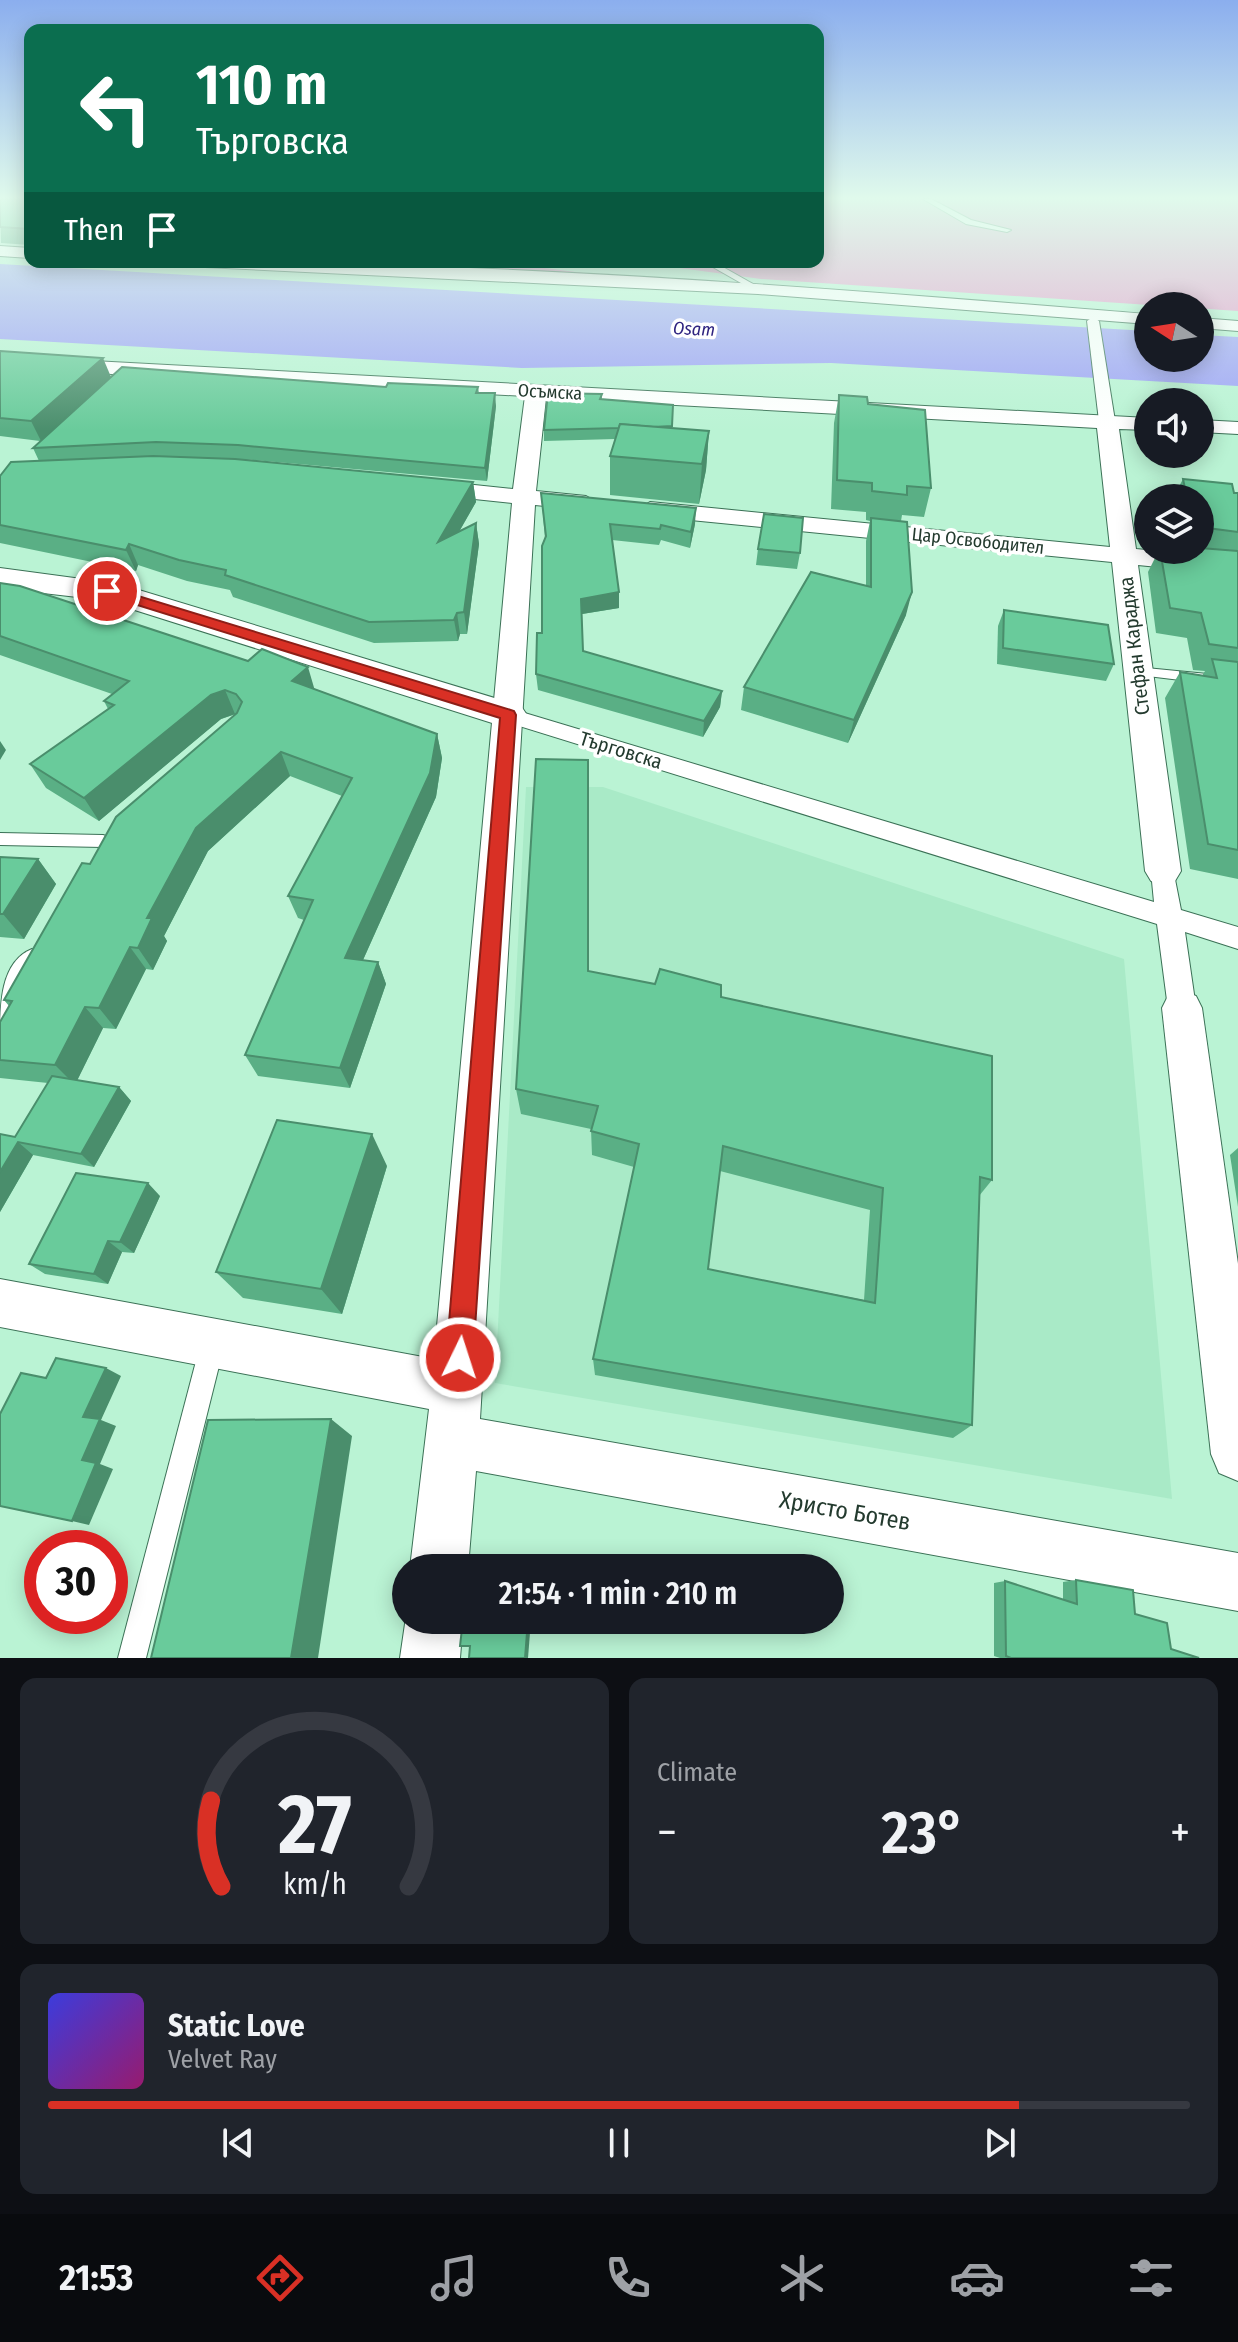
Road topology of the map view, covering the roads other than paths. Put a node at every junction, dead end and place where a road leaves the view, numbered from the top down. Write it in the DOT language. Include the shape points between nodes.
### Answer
graph roads {
  1 [pos="518,276"];
  2 [pos="662,276"];
  3 [pos="735,276"];
  4 [pos="758,289"];
  5 [pos="1134,318"];
  6 [pos="1093,321"];
  7 [pos="1214,324"];
  8 [pos="1238,326"];
  9 [pos="0,362"];
  10 [pos="536,391"];
  11 [pos="1107,419"];
  12 [pos="1134,422"];
  13 [pos="1214,427"];
  14 [pos="1238,428"];
  15 [pos="399,484"];
  16 [pos="524,497"];
  17 [pos="1124,556"];
  18 [pos="1238,567"];
  19 [pos="0,578"];
  20 [pos="1136,671"];
  21 [pos="1238,682"];
  22 [pos="508,715"];
  23 [pos="0,839"];
  24 [pos="106,844"];
  25 [pos="1163,871"];
  26 [pos="1168,918"];
  27 [pos="48,938"];
  28 [pos="1238,938"];
  29 [pos="1182,1008"];
  30 [pos="0,1020"];
  31 [pos="0,1303"];
  32 [pos="213,1344"];
  33 [pos="454,1414"];
  34 [pos="1238,1454"];
  35 [pos="440,1554"];
  36 [pos="1238,1582"];
  37 [pos="433,1634"];
  38 [pos="132,1658"];
  39 [pos="430,1658"];
  1 -- 4 [label="street"];
  2 -- 4 [label="street"];
  3 -- 4 [label="lane"];
  4 -- 5 [label="street"];
  6 -- 11 [label="street"];
  7 -- 8 [label="street"];
  9 -- 10 [label="street, Осъмска" via="124,374"];
  10 -- 11 [label="street, Осъмска"];
  10 -- 16 [label="street"];
  11 -- 12 [label="street, Осъмска"];
  11 -- 17 [label="street, Стефан Караджа"];
  13 -- 14 [label="street"];
  15 -- 16 [label="street, Цар Освободител"];
  16 -- 17 [label="street, Цар Освободител"];
  16 -- 22 [label="street"];
  17 -- 18 [label="street, Цар Освободител"];
  17 -- 20 [label="street, Стефан Караджа"];
  19 -- 22 [label="street, Търговска" via="107,591"];
  20 -- 21 [label="lane"];
  20 -- 25 [label="street, Стефан Караджа"];
  22 -- 26 [label="street, Търговска"];
  22 -- 33 [label="street"];
  23 -- 24 [label="lane"];
  25 -- 26 [label="street"];
  26 -- 28 [label="street, Търговска"];
  26 -- 29 [label="street"];
  27 -- 30 [label="street"];
  29 -- 34 [label="street"];
  31 -- 32 [label="street, Христо Ботев"];
  32 -- 33 [label="street, Христо Ботев"];
  32 -- 38 [label="lane"];
  33 -- 35 [label="street"];
  33 -- 36 [label="street, Христо Ботев"];
  37 -- 39 [label="street"];
}
